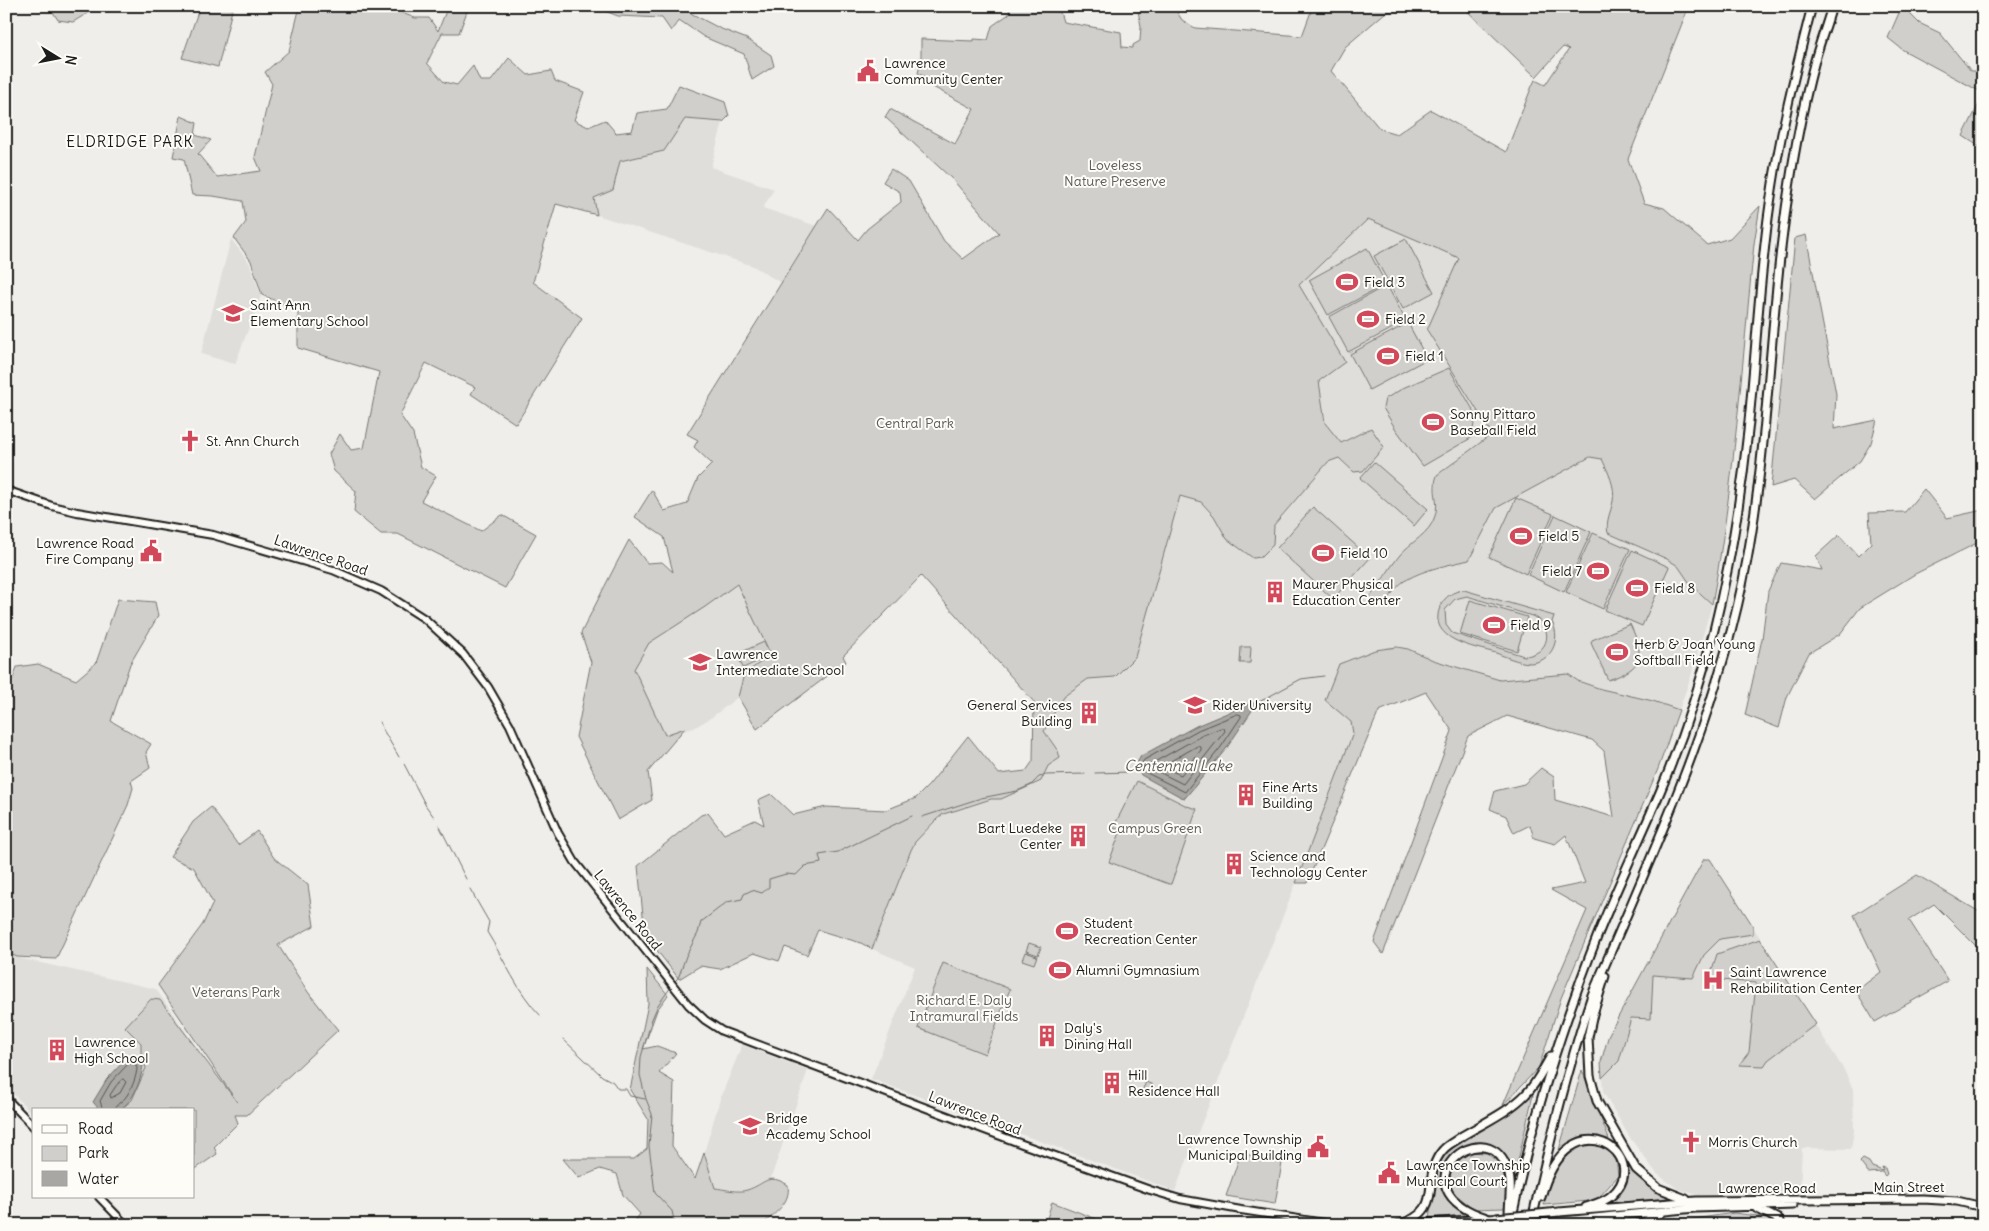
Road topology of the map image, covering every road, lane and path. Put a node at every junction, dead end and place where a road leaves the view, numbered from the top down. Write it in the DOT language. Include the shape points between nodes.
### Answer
graph roads {
  1 [pos="1812,6"];
  2 [pos="1832,6"];
  3 [pos="6,490"];
  4 [pos="1619,934"];
  5 [pos="1558,1042"];
  6 [pos="6,1098"];
  7 [pos="32,1125"];
  8 [pos="100,1198"];
  9 [pos="1834,1201"];
  10 [pos="1696,1204"];
  11 [pos="1751,1207"];
  12 [pos="1983,1207"];
  13 [pos="1574,1211"];
  14 [pos="1487,1218"];
  15 [pos="1496,1218"];
  16 [pos="1531,1221"];
  17 [pos="1564,1221"];
  18 [pos="126,1225"];
  19 [pos="1333,1225"];
  20 [pos="1337,1225"];
  21 [pos="1398,1225"];
  22 [pos="1501,1225"];
  23 [pos="1510,1225"];
  24 [pos="1579,1225"];
  25 [pos="1638,1225"];
  26 [pos="1782,1225"];
  1 -- 5 [label="highway" via="1790,91 1772,184 1742,477 1731,552 1714,630 1675,755 1600,931"];
  2 -- 4 [label="highway" via="1815,60 1790,185 1758,486 1739,599 1711,706 1678,796"];
  3 -- 19 [label="main road, Lawrence Road" via="70,511 201,532 245,543 348,576 413,610 452,643 488,687 510,725 570,854 673,986 705,1020 736,1037 1133,1184 1191,1201"];
  4 -- 10 [label="highway" via="1590,1025 1588,1062 1593,1088 1602,1112 1630,1161 1643,1176 1667,1193"];
  4 -- 16 [label="highway" via="1581,1028 1551,1131"];
  5 -- 21 [label="highway" via="1525,1095 1443,1150 1434,1168 1424,1211 1415,1219"];
  5 -- 23 [label="highway" via="1536,1116"];
  6 -- 7 [label="main road"];
  8 -- 18 [label="main road"];
  9 -- 10 [label="highway, Lawrence Road"];
  9 -- 11 [label="highway, Lawrence Road"];
  9 -- 12 [label="highway, Main Street" via="1940,1199"];
  10 -- 11 [label="highway, Lawrence Road"];
  10 -- 13 [label="highway, Lawrence Road"];
  10 -- 17 [label="highway, Lawrence Road"];
  10 -- 25 [label="highway" via="1659,1214"];
  11 -- 26 [label="highway" via="1778,1219"];
  13 -- 15 [label="highway, Lawrence Road, bridge"];
  13 -- 16 [label="highway" via="1606,1199 1621,1181 1623,1169 1620,1158 1602,1142 1579,1142 1562,1155 1548,1176"];
  14 -- 15 [label="main road, Lawrence Road"];
  14 -- 21 [label="main road, Lawrence Road"];
  14 -- 23 [label="highway" via="1457,1204 1447,1189 1449,1165 1466,1149 1486,1149 1504,1163 1510,1180"];
  17 -- 22 [label="highway, Lawrence Road, bridge"];
  17 -- 24 [label="highway"];
  19 -- 20 [label="main road, Lawrence Road"];
}
